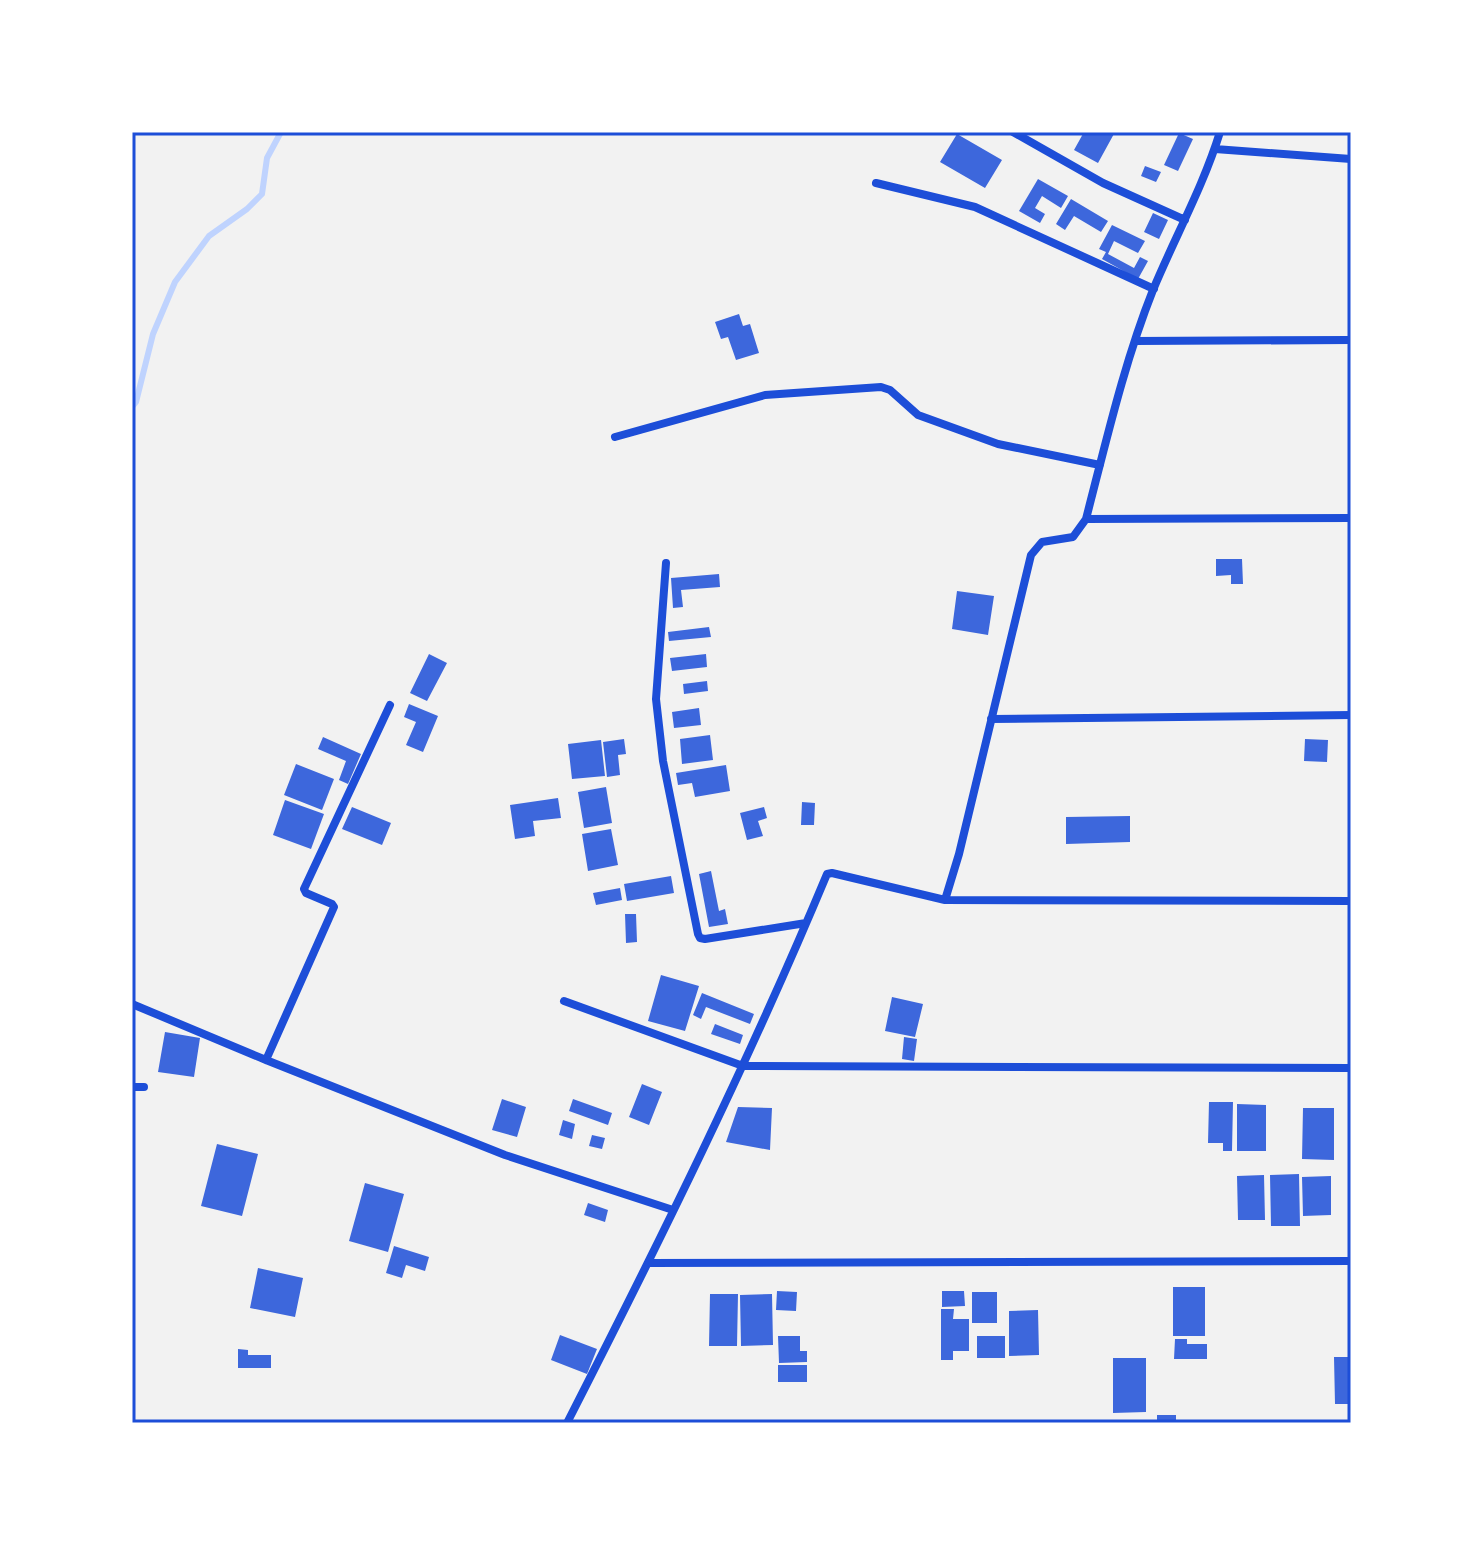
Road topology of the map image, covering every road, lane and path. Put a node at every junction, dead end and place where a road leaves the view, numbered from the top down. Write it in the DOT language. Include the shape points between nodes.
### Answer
graph roads {
  1 [pos="1013,132"];
  2 [pos="1220,132"];
  3 [pos="1215,149"];
  4 [pos="1351,159"];
  5 [pos="876,183"];
  6 [pos="1185,220"];
  7 [pos="1154,289"];
  8 [pos="1351,340"];
  9 [pos="1135,341"];
  10 [pos="615,437"];
  11 [pos="1100,465"];
  12 [pos="1351,518"];
  13 [pos="1086,519"];
  14 [pos="666,563"];
  15 [pos="390,705"];
  16 [pos="1351,715"];
  17 [pos="991,719"];
  18 [pos="945,900"];
  19 [pos="1351,901"];
  20 [pos="806,923"];
  21 [pos="564,1001"];
  22 [pos="132,1004"];
  23 [pos="266,1060"];
  24 [pos="743,1066"];
  25 [pos="1351,1068"];
  26 [pos="132,1087"];
  27 [pos="144,1087"];
  28 [pos="673,1210"];
  29 [pos="1351,1261"];
  30 [pos="649,1263"];
  31 [pos="567,1423"];
  1 -- 6 [label="street" via="1103,183"];
  2 -- 3 [label="street"];
  3 -- 4 [label="street"];
  3 -- 6 [label="street"];
  5 -- 7 [label="street" via="975,207"];
  6 -- 7 [label="street"];
  7 -- 9 [label="street"];
  8 -- 9 [label="street"];
  9 -- 11 [label="street"];
  10 -- 11 [label="street" via="765,395 881,387 918,415 958,430 998,444"];
  11 -- 13 [label="street"];
  12 -- 13 [label="street"];
  13 -- 17 [label="street" via="1073,537 1042,542 1031,555"];
  14 -- 20 [label="street" via="656,699 663,761 698,934 705,939"];
  15 -- 23 [label="street" via="304,889 334,907"];
  16 -- 17 [label="street"];
  17 -- 18 [label="street"];
  18 -- 19 [label="street"];
  18 -- 20 [label="street" via="829,872"];
  20 -- 24 [label="street"];
  21 -- 24 [label="street"];
  22 -- 23 [label="street"];
  23 -- 28 [label="street" via="505,1155"];
  24 -- 25 [label="street"];
  24 -- 28 [label="street"];
  26 -- 27 [label="street"];
  28 -- 30 [label="street"];
  29 -- 30 [label="street"];
  30 -- 31 [label="street"];
}
